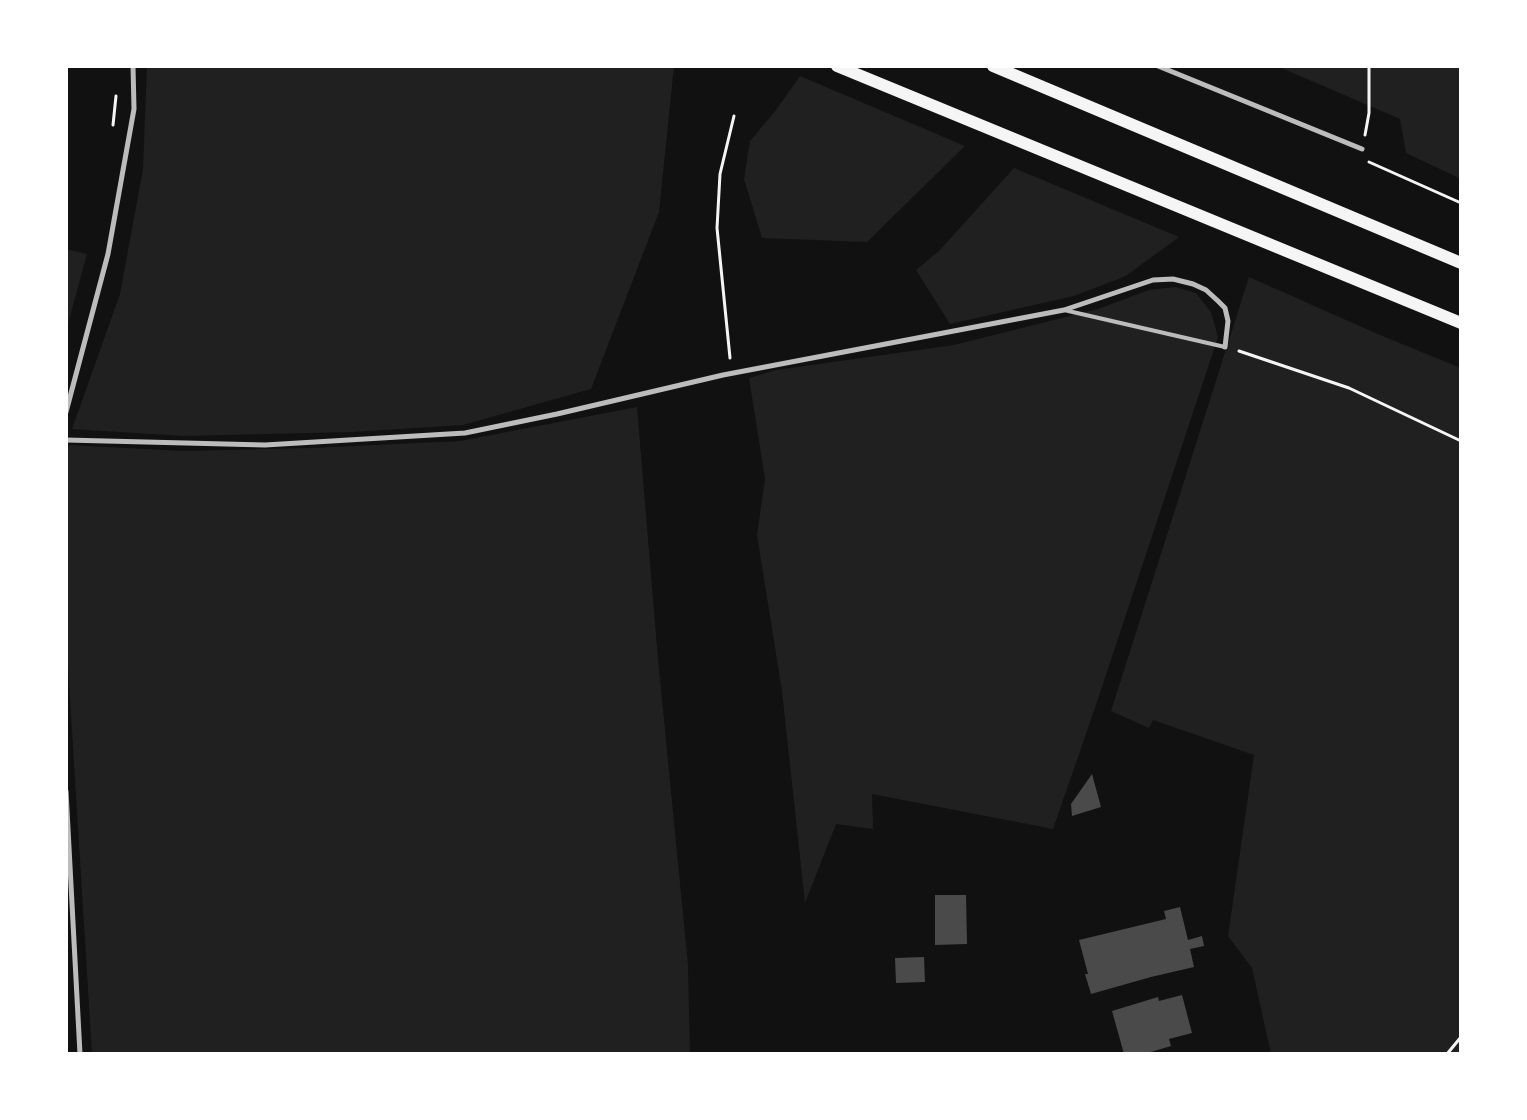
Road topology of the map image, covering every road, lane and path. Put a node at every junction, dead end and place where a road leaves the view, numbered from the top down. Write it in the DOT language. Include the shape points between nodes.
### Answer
graph roads {
  1 [pos="133,66"];
  2 [pos="837,66"];
  3 [pos="993,66"];
  4 [pos="1158,66"];
  5 [pos="1369,66"];
  6 [pos="116,93"];
  7 [pos="734,116"];
  8 [pos="113,129"];
  9 [pos="1362,149"];
  10 [pos="1461,203"];
  11 [pos="1461,263"];
  12 [pos="1064,310"];
  13 [pos="1461,323"];
  14 [pos="1224,347"];
  15 [pos="723,375"];
  16 [pos="66,412"];
  17 [pos="66,440"];
  18 [pos="1461,441"];
  19 [pos="66,791"];
  20 [pos="1461,1037"];
  21 [pos="80,1054"];
  22 [pos="1447,1054"];
  1 -- 16 [label="street" via="134,109 108,254"];
  2 -- 13 [label="main road"];
  3 -- 11 [label="main road"];
  4 -- 9 [label="street"];
  5 -- 9 [label="path" via="1369,112"];
  6 -- 8 [label="path"];
  7 -- 15 [label="path" via="720,174 717,228 730,361"];
  9 -- 10 [label="path" via="1370,163"];
  12 -- 14 [label="lane"];
  12 -- 14 [label="street" via="1153,280 1173,279 1206,290 1225,308 1228,321"];
  12 -- 15 [label="street"];
  14 -- 18 [label="path" via="1349,388"];
  15 -- 17 [label="street" via="466,433 265,445"];
  19 -- 21 [label="street"];
  20 -- 22 [label="path"];
}
